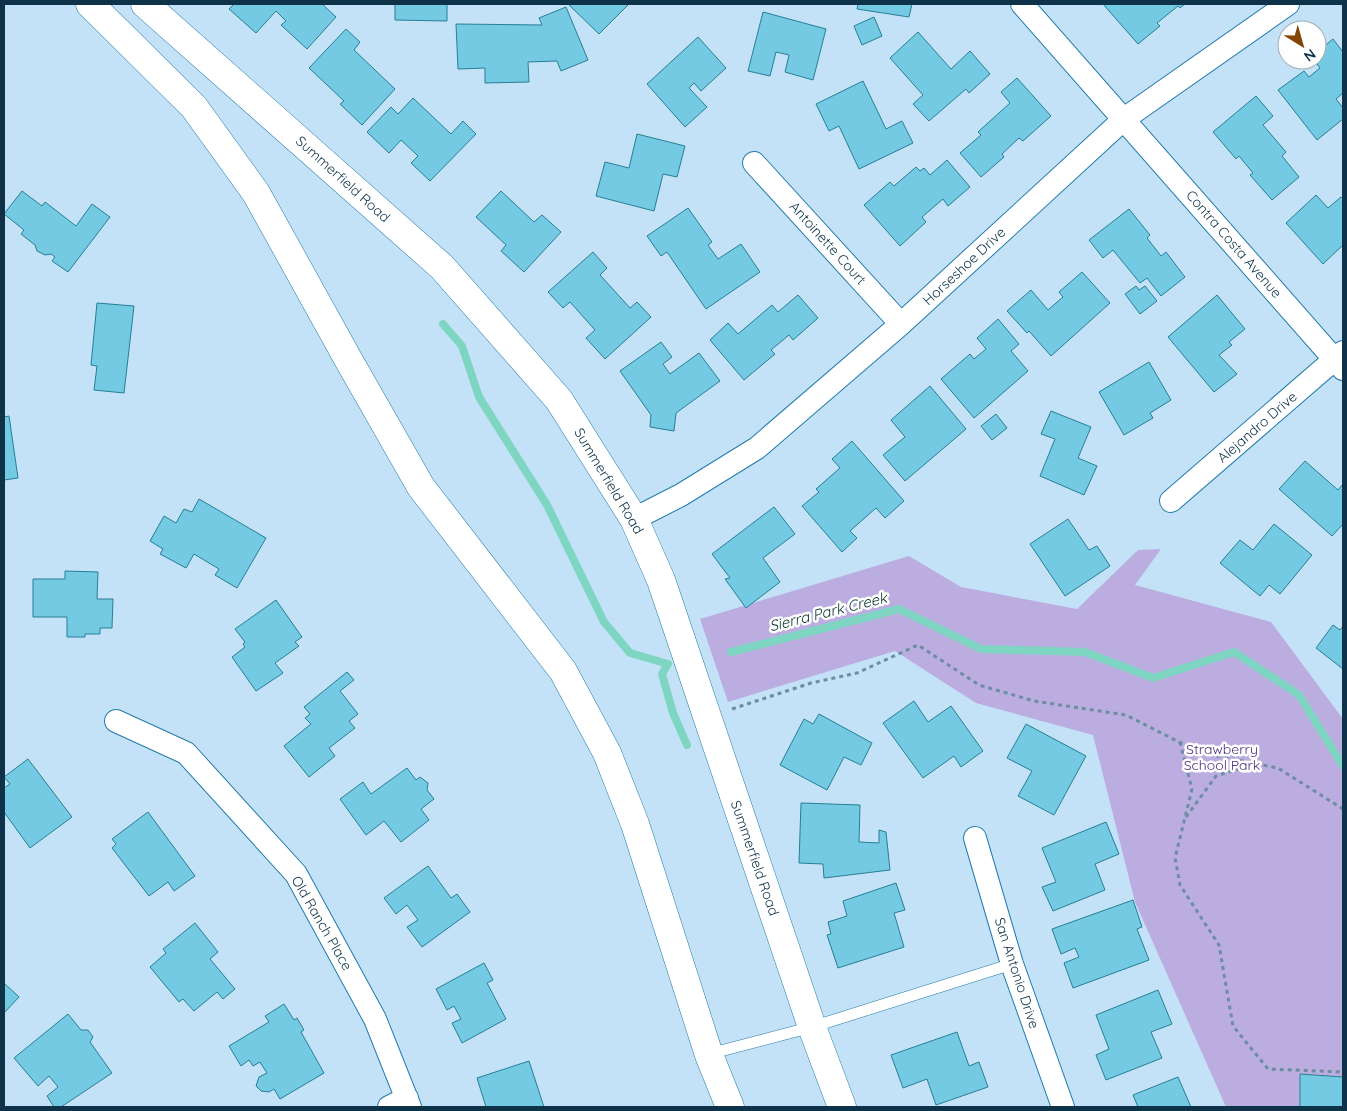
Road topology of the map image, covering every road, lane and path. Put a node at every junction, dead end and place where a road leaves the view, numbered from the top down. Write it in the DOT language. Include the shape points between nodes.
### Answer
graph roads {
  1 [pos="90,4"];
  2 [pos="145,4"];
  3 [pos="1022,4"];
  4 [pos="1288,4"];
  5 [pos="1124,119"];
  6 [pos="754,163"];
  7 [pos="901,324"];
  8 [pos="1340,360"];
  9 [pos="1171,501"];
  10 [pos="634,519"];
  11 [pos="708,717"];
  12 [pos="116,721"];
  13 [pos="1179,742"];
  14 [pos="1255,764"];
  15 [pos="1343,809"];
  16 [pos="1185,818"];
  17 [pos="975,838"];
  18 [pos="1012,964"];
  19 [pos="812,1027"];
  20 [pos="709,1055"];
  21 [pos="1343,1072"];
  22 [pos="402,1104"];
  23 [pos="730,1107"];
  24 [pos="842,1107"];
  25 [pos="1063,1107"];
  1 -- 20 [label="street" via="194,106 256,193 421,487 563,671 607,753 635,824"];
  2 -- 10 [label="street, Summerfield Road" via="442,266 559,400"];
  3 -- 5 [label="street, Contra Costa Avenue"];
  4 -- 5 [label="street, Horseshoe Drive"];
  5 -- 7 [label="street, Horseshoe Drive"];
  5 -- 8 [label="street, Contra Costa Avenue"];
  6 -- 7 [label="street, Antoinette Court"];
  7 -- 10 [label="street, Horseshoe Drive" via="757,448 681,495"];
  8 -- 9 [label="street, Alejandro Drive"];
  10 -- 11 [label="street, Summerfield Road" via="661,580"];
  11 -- 13 [label="path" via="811,683 857,673 918,645 979,685 1034,701 1126,715"];
  11 -- 19 [label="street, Summerfield Road"];
  12 -- 22 [label="street, Old Ranch Place" via="186,753 296,874 375,1018"];
  13 -- 14 [label="path" via="1216,756"];
  13 -- 16 [label="path" via="1192,789"];
  14 -- 15 [label="path" via="1278,768"];
  14 -- 16 [label="path" via="1216,776"];
  16 -- 21 [label="path" via="1175,858 1180,885 1219,945 1233,1026 1268,1069"];
  17 -- 18 [label="street, San Antonio Drive"];
  18 -- 19 [label="lane"];
  18 -- 25 [label="street, San Antonio Drive"];
  19 -- 20 [label="lane"];
  19 -- 24 [label="street, Summerfield Road"];
  20 -- 23 [label="street"];
}
